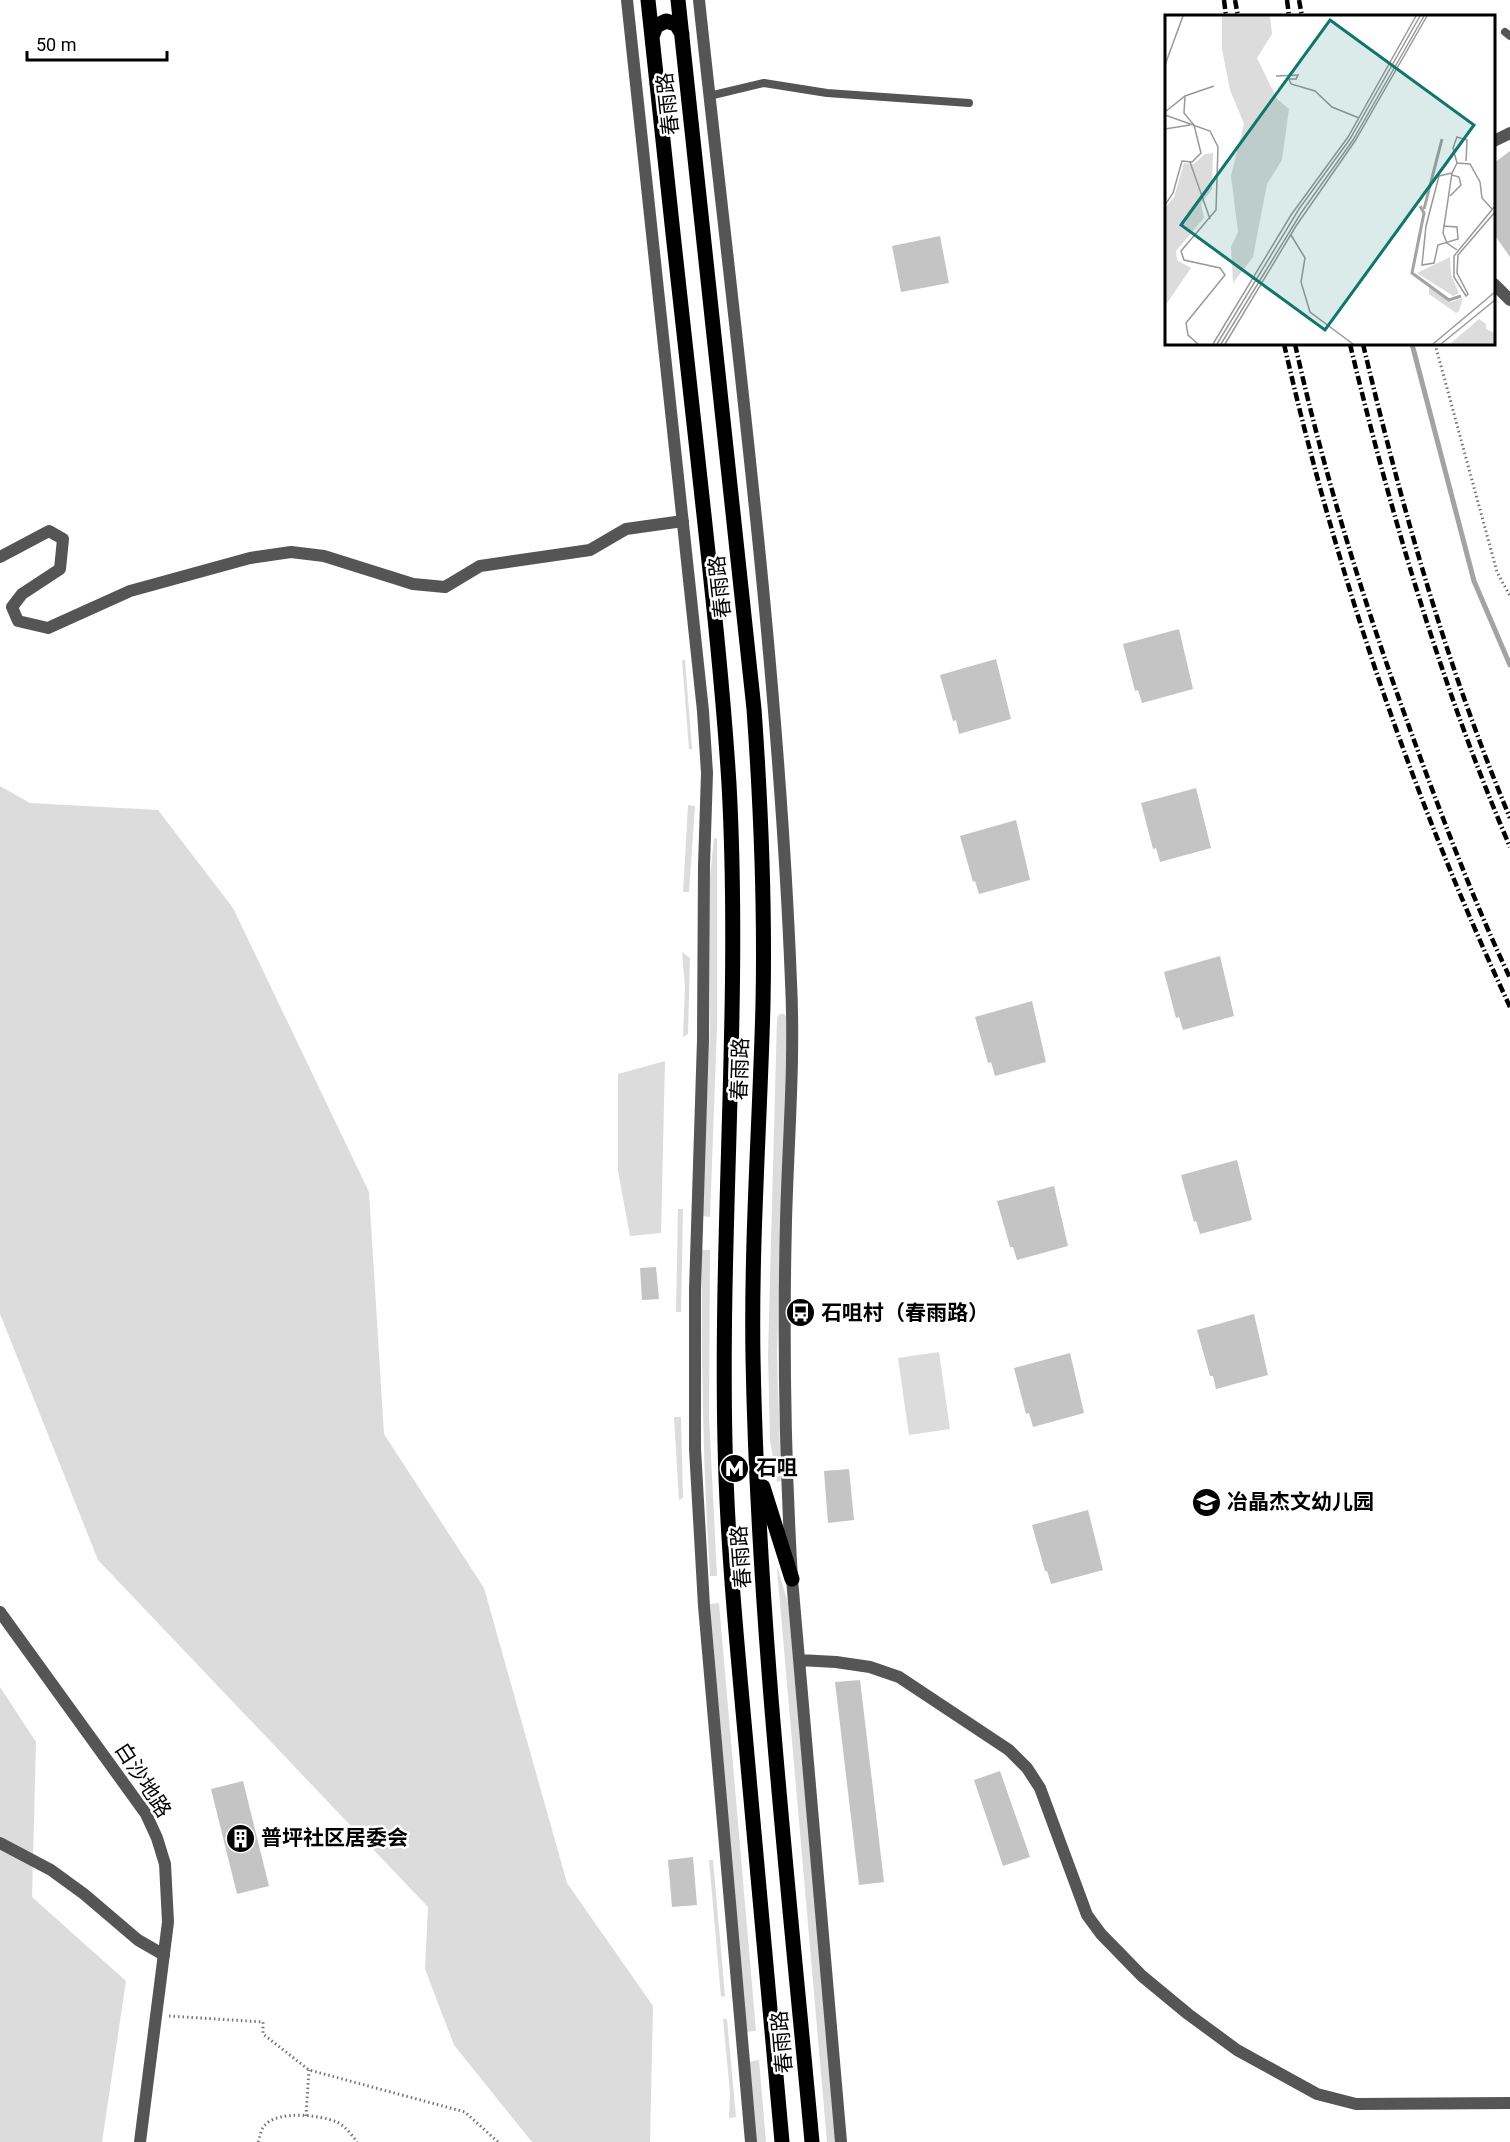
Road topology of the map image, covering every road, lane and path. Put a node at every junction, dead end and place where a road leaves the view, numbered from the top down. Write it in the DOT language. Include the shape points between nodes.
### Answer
graph roads {
  1 [pos="627,0"];
  2 [pos="648,0"];
  3 [pos="678,0"];
  4 [pos="699,0"];
  5 [pos="682,34"];
  6 [pos="652,37"];
  7 [pos="709,96"];
  8 [pos="969,103"];
  9 [pos="1510,133"];
  10 [pos="1495,140"];
  11 [pos="1495,285"];
  12 [pos="1510,300"];
  13 [pos="1435,345"];
  14 [pos="683,521"];
  15 [pos="0,557"];
  16 [pos="1510,596"];
  17 [pos="755,1462"];
  18 [pos="792,1579"];
  19 [pos="0,1612"];
  20 [pos="799,1660"];
  21 [pos="0,1842"];
  22 [pos="164,1955"];
  23 [pos="156,2015"];
  24 [pos="309,2070"];
  25 [pos="1510,2103"];
  26 [pos="306,2116"];
  27 [pos="140,2142"];
  28 [pos="258,2142"];
  29 [pos="357,2142"];
  30 [pos="498,2142"];
  31 [pos="751,2142"];
  32 [pos="782,2142"];
  33 [pos="812,2142"];
  34 [pos="841,2142"];
  1 -- 14 [label="street"];
  2 -- 6 [label="main road, 春雨路"];
  3 -- 5 [label="main road, 春雨路"];
  4 -- 7 [label="street"];
  5 -- 6 [label="main road" via="676,24 666,21 656,26"];
  5 -- 17 [label="main road, 春雨路" via="759,782 763,991 753,1351"];
  6 -- 32 [label="main road, 春雨路" via="729,785 733,983 725,1448 742,1698"];
  7 -- 8 [label="lane" via="764,83 827,93"];
  7 -- 18 [label="street" via="773,696 791,970 783,1350"];
  9 -- 10 [label="street"];
  11 -- 12 [label="street"];
  13 -- 16 [label="path" via="1497,572"];
  14 -- 15 [label="street" via="626,529 590,550 480,566 445,587 413,584 324,556 291,552 250,558 130,591 48,628 18,621 12,607 22,594 60,569 63,539 49,531"];
  14 -- 31 [label="street" via="706,773 703,1040 694,1290 698,1528"];
  17 -- 18 [label="main road"];
  17 -- 33 [label="main road, 春雨路"];
  18 -- 20 [label="street"];
  19 -- 22 [label="street, 白沙地路" via="146,1814 165,1864 168,1922"];
  20 -- 25 [label="street" via="859,1665 899,1677 1009,1750 1040,1788 1087,1915 1101,1934 1142,1976 1237,2050 1317,2094 1356,2104"];
  20 -- 34 [label="street"];
  21 -- 22 [label="street" via="51,1870 138,1940"];
  22 -- 23 [label="street, 白沙地路"];
  23 -- 24 [label="path" via="263,2022 263,2034"];
  23 -- 27 [label="street, 白沙地路"];
  24 -- 26 [label="path"];
  24 -- 30 [label="path" via="465,2112"];
  26 -- 28 [label="path" via="279,2116 264,2126"];
  26 -- 29 [label="path" via="338,2122"];
}
